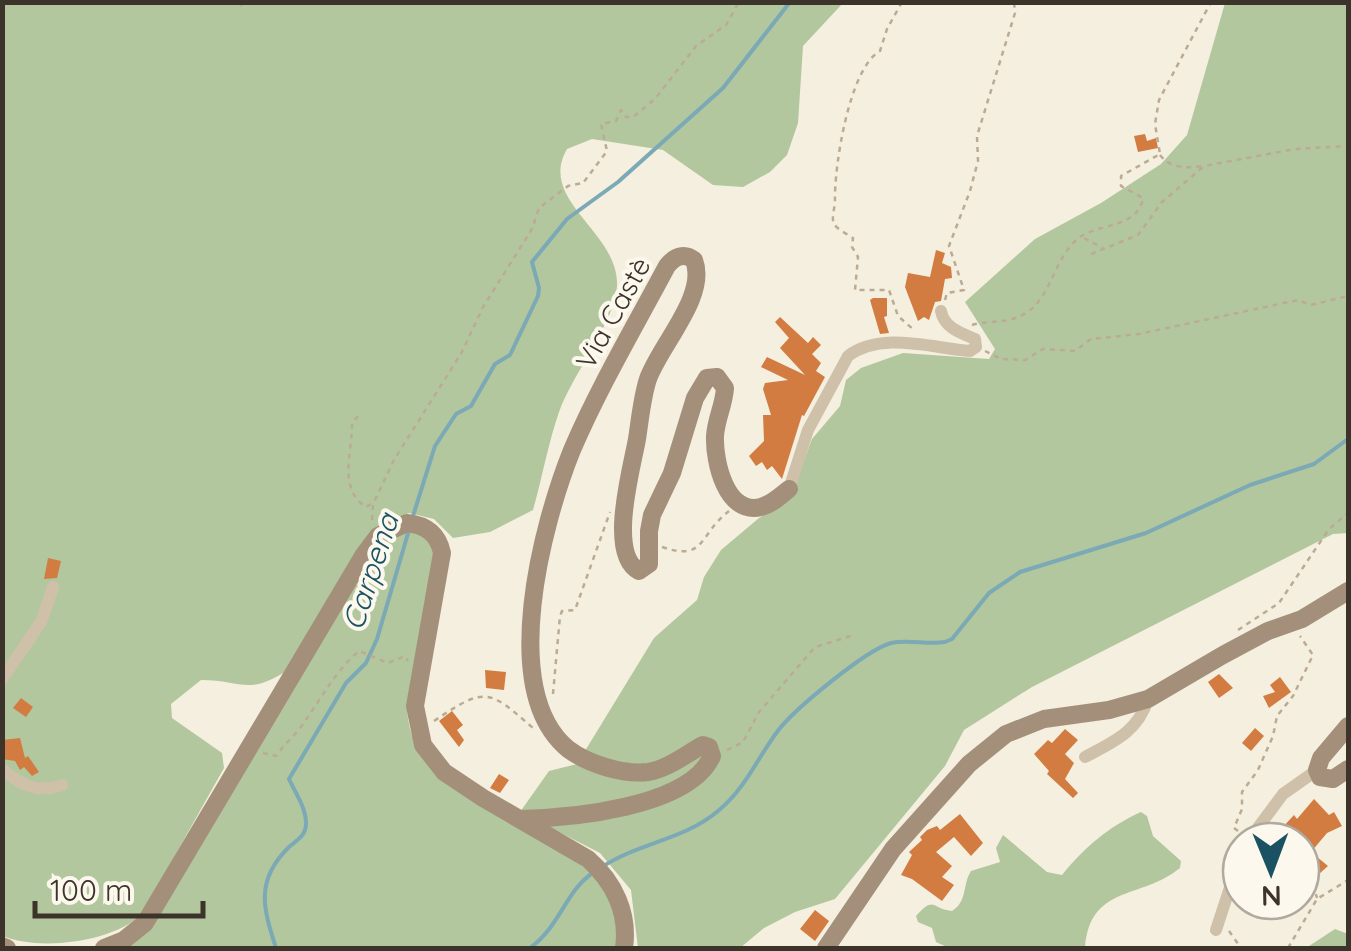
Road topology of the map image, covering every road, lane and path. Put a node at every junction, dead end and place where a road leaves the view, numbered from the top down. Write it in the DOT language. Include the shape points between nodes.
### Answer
graph roads {
  1 [pos="739,2"];
  2 [pos="902,2"];
  3 [pos="1014,2"];
  4 [pos="1211,2"];
  5 [pos="1348,146"];
  6 [pos="1160,154"];
  7 [pos="1204,166"];
  8 [pos="1082,236"];
  9 [pos="1104,249"];
  10 [pos="1091,254"];
  11 [pos="1348,296"];
  12 [pos="941,311"];
  13 [pos="955,330"];
  14 [pos="919,334"];
  15 [pos="976,347"];
  16 [pos="358,416"];
  17 [pos="788,490"];
  18 [pos="625,501"];
  19 [pos="373,504"];
  20 [pos="738,504"];
  21 [pos="1348,514"];
  22 [pos="378,536"];
  23 [pos="649,538"];
  24 [pos="53,587"];
  25 [pos="1348,592"];
  26 [pos="1290,623"];
  27 [pos="851,636"];
  28 [pos="1223,655"];
  29 [pos="378,658"];
  30 [pos="2,679"];
  31 [pos="553,699"];
  32 [pos="1148,699"];
  33 [pos="429,724"];
  34 [pos="1348,726"];
  35 [pos="554,734"];
  36 [pos="711,750"];
  37 [pos="247,751"];
  38 [pos="1085,757"];
  39 [pos="2,769"];
  40 [pos="1348,769"];
  41 [pos="1317,770"];
  42 [pos="62,785"];
  43 [pos="520,819"];
  44 [pos="1237,821"];
  45 [pos="1263,821"];
  46 [pos="1348,880"];
  47 [pos="1321,897"];
  48 [pos="1221,916"];
  49 [pos="1304,921"];
  50 [pos="1217,928"];
  51 [pos="104,948"];
  52 [pos="624,948"];
  53 [pos="826,948"];
  54 [pos="1241,948"];
  55 [pos="1288,948"];
  1 -- 19 [label="path" via="726,25 696,46 655,99 633,117 622,109 616,120 601,124 603,161 583,183 538,208"];
  2 -- 14 [label="path" via="880,51 863,69 839,134 832,218 853,238 855,290 892,292 902,323"];
  3 -- 12 [label="path" via="978,136 978,161 949,246 964,290 947,293"];
  4 -- 6 [label="path" via="1159,100"];
  5 -- 7 [label="path" via="1295,148"];
  6 -- 7 [label="path" via="1178,166"];
  6 -- 8 [label="path" via="1121,176 1122,186 1143,198 1138,211"];
  7 -- 9 [label="path" via="1162,202 1138,235"];
  8 -- 9 [label="path"];
  8 -- 13 [label="path" via="1027,313"];
  9 -- 10 [label="path"];
  11 -- 15 [label="path" via="1090,340 1075,351 1043,350 1025,360"];
  12 -- 13 [label="street"];
  13 -- 15 [label="street" via="975,339"];
  15 -- 17 [label="street" via="880,343 857,349 816,414"];
  16 -- 19 [label="path" via="347,472 359,502"];
  17 -- 20 [label="street" via="758,508"];
  18 -- 23 [label="street, Via Castè" via="625,547 636,571 650,564"];
  18 -- 31 [label="path" via="608,514 575,610 560,613"];
  18 -- 35 [label="street, Via Castè" via="646,386 696,285 696,264 688,256 667,266 572,449 554,502 531,645 538,705"];
  19 -- 22 [label="path"];
  20 -- 23 [label="path" via="687,554"];
  20 -- 23 [label="street, Via Castè" via="717,464 716,423 725,388 710,377 692,406"];
  21 -- 28 [label="path" via="1329,529 1279,603 1231,636"];
  22 -- 37 [label="street"];
  22 -- 43 [label="street" via="413,524 440,543 442,567 415,706 424,745 444,772"];
  24 -- 30 [label="street" via="42,622"];
  25 -- 26 [label="street"];
  26 -- 28 [label="street"];
  26 -- 44 [label="path" via="1313,655 1242,792"];
  27 -- 36 [label="path" via="815,648 759,712 744,742 724,752"];
  28 -- 32 [label="street"];
  29 -- 37 [label="path" via="363,650 339,671 276,756"];
  32 -- 38 [label="street" via="1121,739"];
  32 -- 53 [label="street" via="1044,719 986,748 893,849"];
  33 -- 35 [label="path" via="482,695"];
  34 -- 41 [label="street"];
  35 -- 36 [label="street" via="585,759 634,771 660,768 703,745"];
  36 -- 43 [label="street" via="696,776 652,799 588,814"];
  37 -- 51 [label="street" via="145,923"];
  39 -- 42 [label="street" via="28,787"];
  40 -- 41 [label="street" via="1332,779"];
  41 -- 45 [label="street" via="1283,794"];
  43 -- 52 [label="street" via="588,859 611,883 623,916"];
  46 -- 47 [label="path"];
  48 -- 50 [label="street"];
  49 -- 55 [label="path"];
  50 -- 54 [label="path" via="1230,932"];
}
